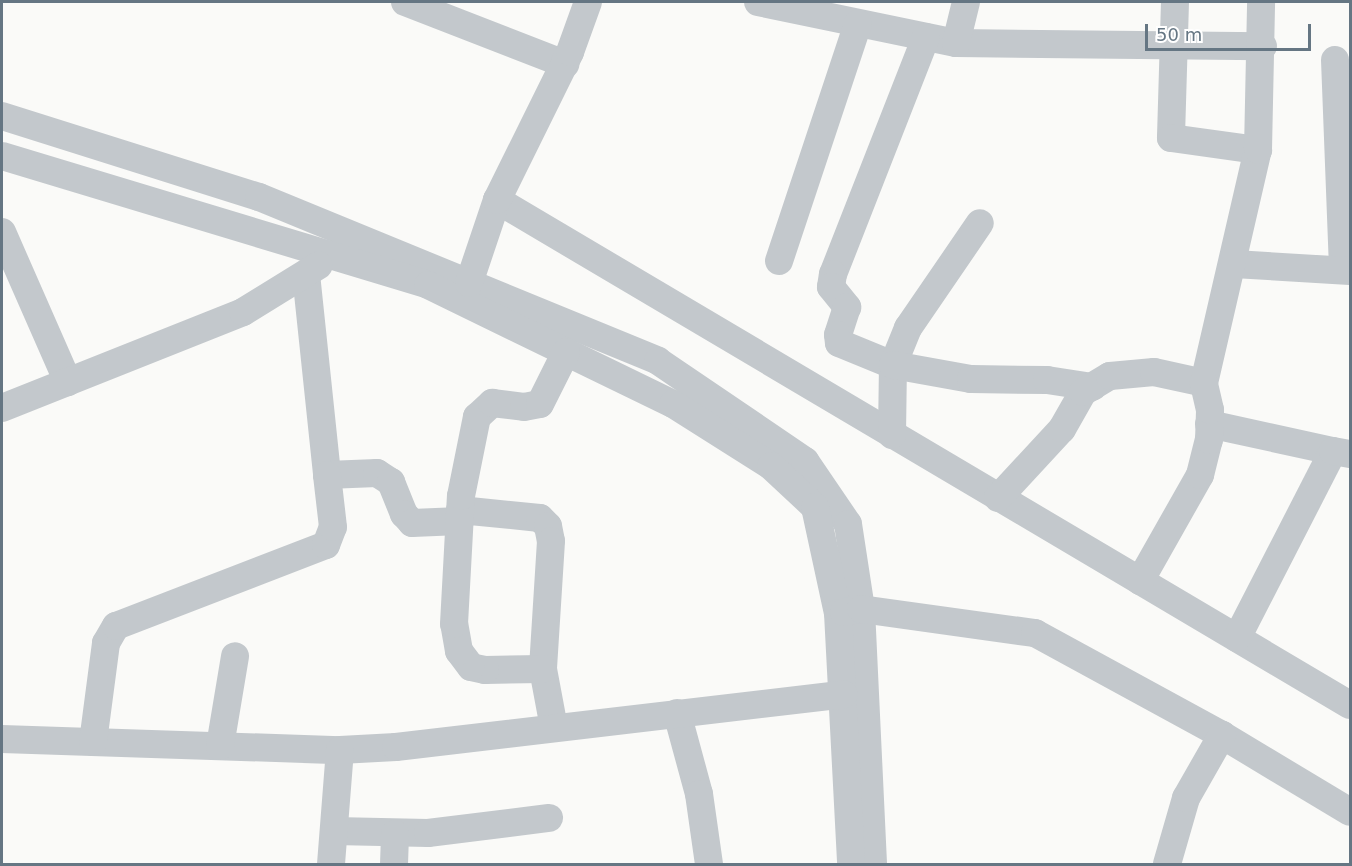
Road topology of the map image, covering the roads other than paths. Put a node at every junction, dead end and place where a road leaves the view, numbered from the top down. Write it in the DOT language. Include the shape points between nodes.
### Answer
graph roads {
  1 [pos="405,2"];
  2 [pos="588,2"];
  3 [pos="758,2"];
  4 [pos="966,2"];
  5 [pos="1175,2"];
  6 [pos="1261,2"];
  7 [pos="858,24"];
  8 [pos="926,38"];
  9 [pos="956,44"];
  10 [pos="1263,46"];
  11 [pos="1176,47"];
  12 [pos="1335,60"];
  13 [pos="565,64"];
  14 [pos="2,116"];
  15 [pos="1258,150"];
  16 [pos="2,156"];
  17 [pos="497,200"];
  18 [pos="980,223"];
  19 [pos="2,232"];
  20 [pos="330,258"];
  21 [pos="779,261"];
  22 [pos="1234,264"];
  23 [pos="1347,270"];
  24 [pos="306,274"];
  25 [pos="469,283"];
  26 [pos="566,352"];
  27 [pos="893,365"];
  28 [pos="68,382"];
  29 [pos="1204,383"];
  30 [pos="1092,387"];
  31 [pos="2,408"];
  32 [pos="1209,424"];
  33 [pos="892,435"];
  34 [pos="1342,453"];
  35 [pos="327,475"];
  36 [pos="998,498"];
  37 [pos="460,515"];
  38 [pos="1140,581"];
  39 [pos="849,611"];
  40 [pos="1237,638"];
  41 [pos="235,656"];
  42 [pos="543,669"];
  43 [pos="844,694"];
  44 [pos="1350,705"];
  45 [pos="677,713"];
  46 [pos="554,728"];
  47 [pos="1222,735"];
  48 [pos="2,739"];
  49 [pos="93,742"];
  50 [pos="220,746"];
  51 [pos="340,750"];
  52 [pos="1350,812"];
  53 [pos="549,818"];
  54 [pos="334,831"];
  55 [pos="395,834"];
  56 [pos="331,864"];
  57 [pos="394,864"];
  58 [pos="709,864"];
  59 [pos="851,864"];
  60 [pos="873,864"];
  61 [pos="1167,864"];
  1 -- 13 [label="street"];
  2 -- 13 [label="street"];
  3 -- 7 [label="street"];
  4 -- 9 [label="street"];
  5 -- 11 [label="street"];
  6 -- 10 [label="street"];
  7 -- 8 [label="street"];
  7 -- 21 [label="street"];
  8 -- 9 [label="street"];
  8 -- 27 [label="street" via="831,282 833,292 847,307 839,343"];
  9 -- 11 [label="street"];
  10 -- 11 [label="street"];
  10 -- 15 [label="street"];
  11 -- 15 [label="street" via="1171,138"];
  12 -- 23 [label="street"];
  13 -- 17 [label="street"];
  14 -- 25 [label="street" via="259,197"];
  15 -- 22 [label="street"];
  16 -- 20 [label="street"];
  17 -- 25 [label="street"];
  17 -- 33 [label="street"];
  18 -- 27 [label="street" via="908,328"];
  19 -- 28 [label="street"];
  20 -- 24 [label="street"];
  20 -- 26 [label="street" via="428,285"];
  22 -- 23 [label="street"];
  22 -- 29 [label="street"];
  24 -- 28 [label="street" via="243,312"];
  24 -- 35 [label="street"];
  25 -- 39 [label="street" via="658,361 805,461 848,524"];
  26 -- 37 [label="street" via="550,391 540,404 524,407 492,403 477,417"];
  26 -- 39 [label="street" via="673,404 771,466 815,507"];
  27 -- 30 [label="street" via="971,379 1047,380"];
  27 -- 33 [label="street"];
  28 -- 31 [label="street"];
  29 -- 30 [label="street" via="1154,372 1110,376"];
  29 -- 32 [label="street"];
  30 -- 36 [label="street" via="1083,392 1062,429"];
  32 -- 34 [label="street"];
  32 -- 38 [label="street" via="1200,475"];
  33 -- 36 [label="street"];
  34 -- 40 [label="street"];
  35 -- 37 [label="street" via="377,473 392,482 404,514 412,523"];
  35 -- 49 [label="street" via="333,527 326,545 116,626 106,643"];
  36 -- 38 [label="street"];
  37 -- 42 [label="street" via="454,624 465,662 485,670"];
  37 -- 42 [label="street" via="540,518 548,526 551,541"];
  38 -- 40 [label="street"];
  39 -- 43 [label="street"];
  39 -- 47 [label="street" via="1035,633"];
  39 -- 60 [label="street"];
  40 -- 44 [label="street"];
  41 -- 50 [label="street"];
  42 -- 46 [label="street"];
  43 -- 45 [label="street"];
  43 -- 59 [label="street"];
  45 -- 46 [label="street"];
  45 -- 58 [label="street" via="699,794"];
  46 -- 51 [label="street"];
  47 -- 52 [label="street"];
  47 -- 61 [label="street" via="1186,798"];
  48 -- 49 [label="street"];
  49 -- 50 [label="street"];
  50 -- 51 [label="street"];
  51 -- 54 [label="street"];
  53 -- 55 [label="street" via="474,829"];
  54 -- 55 [label="street"];
  54 -- 56 [label="street"];
  55 -- 57 [label="street"];
}
